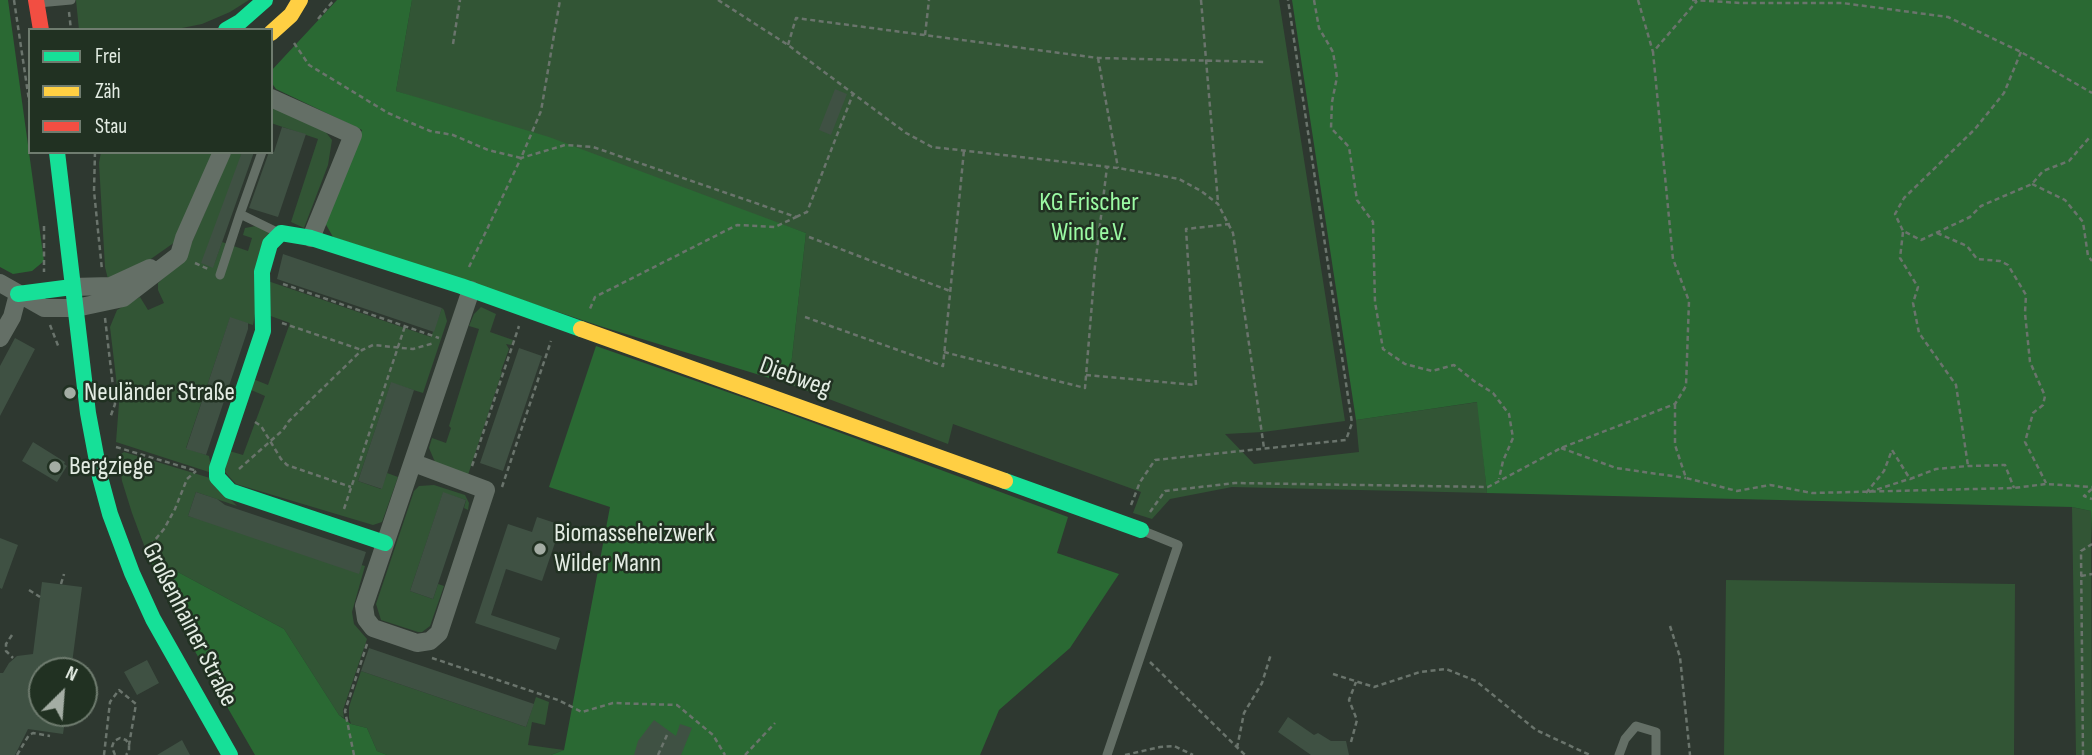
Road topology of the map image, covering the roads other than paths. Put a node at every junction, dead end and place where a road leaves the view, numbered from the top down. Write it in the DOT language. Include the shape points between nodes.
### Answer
graph roads {
  1 [pos="69,0"];
  2 [pos="265,0"];
  3 [pos="300,0"];
  4 [pos="36,2"];
  5 [pos="41,28"];
  6 [pos="230,28"];
  7 [pos="273,31"];
  8 [pos="273,99"];
  9 [pos="57,154"];
  10 [pos="221,154"];
  11 [pos="261,154"];
  12 [pos="240,214"];
  13 [pos="281,233"];
  14 [pos="311,238"];
  15 [pos="220,275"];
  16 [pos="0,283"];
  17 [pos="72,288"];
  18 [pos="466,288"];
  19 [pos="18,294"];
  20 [pos="104,295"];
  21 [pos="76,308"];
  22 [pos="0,338"];
  23 [pos="414,463"];
  24 [pos="1101,516"];
  25 [pos="1134,528"];
  26 [pos="1094,533"];
  27 [pos="385,543"];
  28 [pos="230,755"];
  29 [pos="1107,755"];
  30 [pos="1619,755"];
  31 [pos="1656,755"];
  1 -- 4 [label="lane"];
  2 -- 6 [label="main road"];
  3 -- 7 [label="main road"];
  4 -- 5 [label="main road"];
  8 -- 14 [label="street" via="353,135"];
  9 -- 17 [label="main road, Großenhainer Straße"];
  10 -- 20 [label="street" via="179,255 123,298"];
  11 -- 12 [label="lane"];
  12 -- 13 [label="lane"];
  12 -- 15 [label="lane"];
  13 -- 14 [label="main road, Diebweg"];
  13 -- 27 [label="main road" via="270,244 262,277 263,331 216,477 230,491"];
  14 -- 18 [label="main road, Diebweg"];
  16 -- 19 [label="street"];
  17 -- 19 [label="main road"];
  17 -- 20 [label="street"];
  17 -- 21 [label="main road, Großenhainer Straße"];
  18 -- 23 [label="street"];
  18 -- 24 [label="main road, Diebweg"];
  19 -- 21 [label="street" via="44,308"];
  19 -- 22 [label="street"];
  20 -- 21 [label="street"];
  21 -- 28 [label="main road, Großenhainer Straße" via="88,413 110,514 153,619"];
  23 -- 27 [label="street"];
  23 -- 27 [label="street" via="486,490 439,633 430,641 417,643 373,628 366,619 364,606"];
  24 -- 25 [label="main road, Diebweg"];
  24 -- 26 [label="street"];
  25 -- 29 [label="lane" via="1178,545"];
  30 -- 31 [label="lane" via="1636,726 1656,732"];
}
